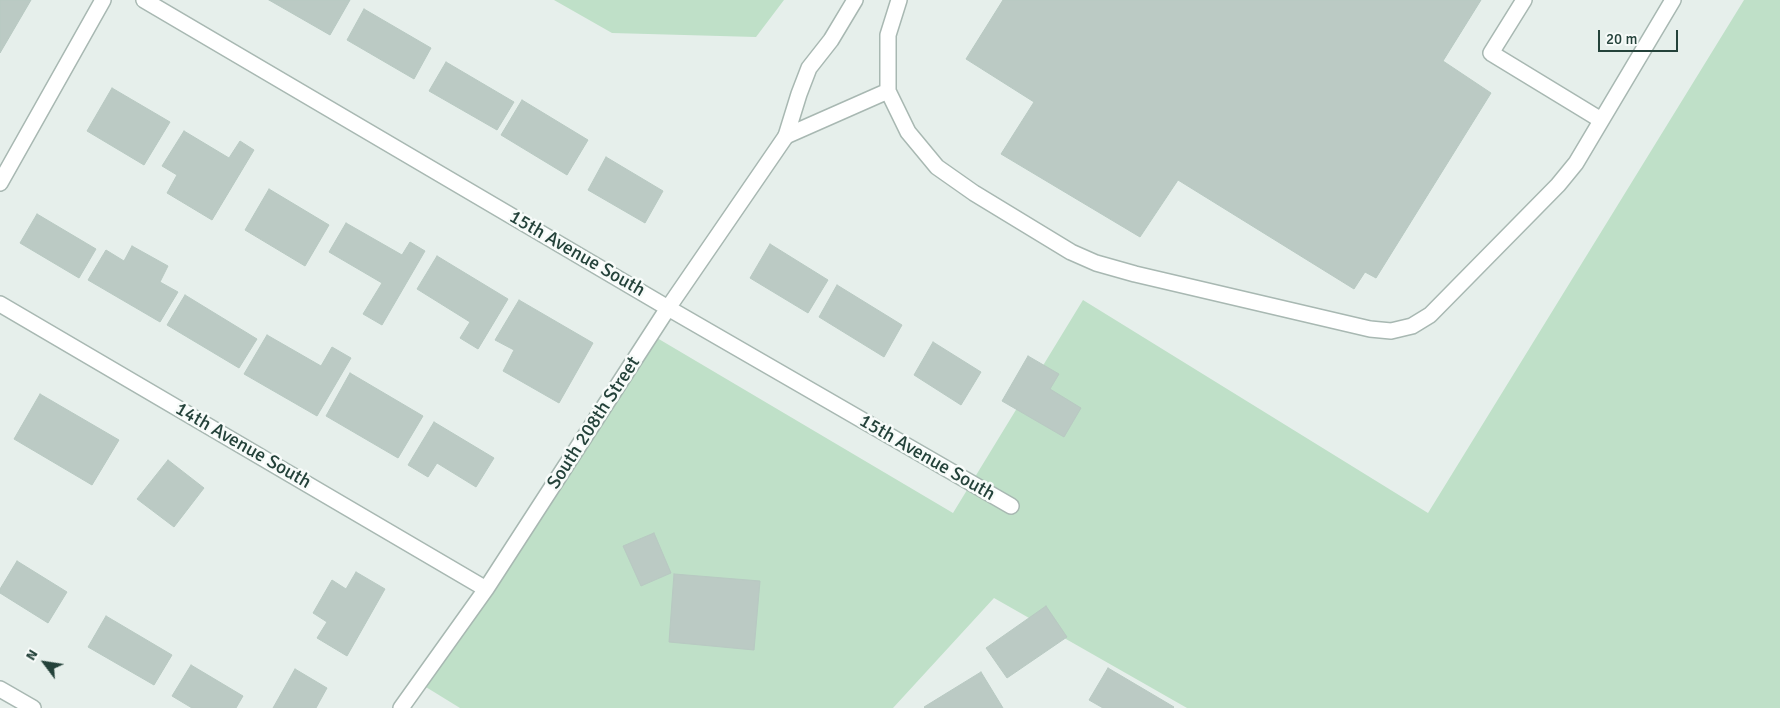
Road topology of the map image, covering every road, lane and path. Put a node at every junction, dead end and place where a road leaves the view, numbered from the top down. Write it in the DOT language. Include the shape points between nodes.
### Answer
graph roads {
  1 [pos="103,0"];
  2 [pos="144,0"];
  3 [pos="856,0"];
  4 [pos="899,0"];
  5 [pos="1524,0"];
  6 [pos="1673,0"];
  7 [pos="888,91"];
  8 [pos="1601,120"];
  9 [pos="786,136"];
  10 [pos="0,183"];
  11 [pos="0,304"];
  12 [pos="668,308"];
  13 [pos="1011,506"];
  14 [pos="486,589"];
  15 [pos="0,689"];
  16 [pos="33,708"];
  17 [pos="401,708"];
  1 -- 10 [label="street"];
  2 -- 12 [label="street, 15th Avenue South"];
  3 -- 9 [label="street" via="809,68"];
  4 -- 7 [label="street" via="888,36"];
  5 -- 8 [label="street" via="1491,53"];
  6 -- 8 [label="street"];
  7 -- 8 [label="street" via="908,132 937,166 974,193 1071,252 1135,274 1370,329 1391,331 1412,326 1430,316 1558,185 1576,163"];
  7 -- 9 [label="street"];
  9 -- 12 [label="street, South 208th Street"];
  11 -- 14 [label="street, 14th Avenue South"];
  12 -- 13 [label="street, 15th Avenue South"];
  12 -- 14 [label="street, South 208th Street"];
  14 -- 17 [label="street, South 208th Street"];
  15 -- 16 [label="street"];
}
